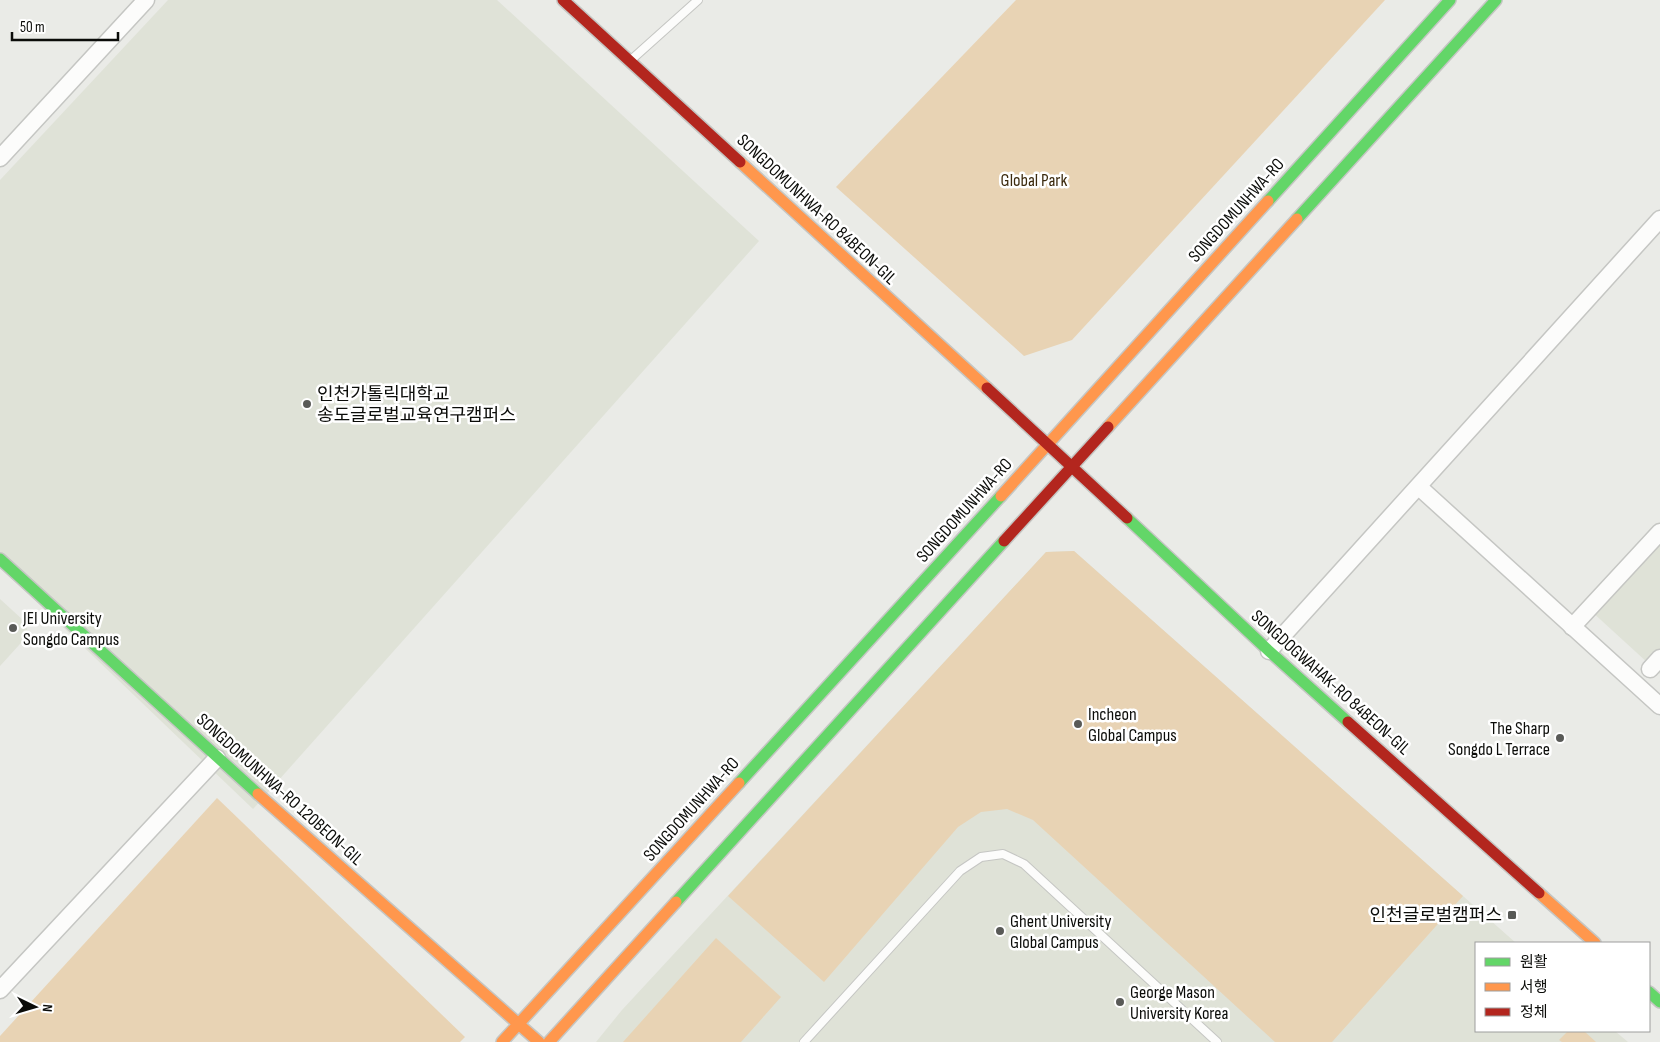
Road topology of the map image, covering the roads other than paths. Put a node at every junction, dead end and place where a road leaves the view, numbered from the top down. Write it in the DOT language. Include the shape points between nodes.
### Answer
graph roads {
  1 [pos="146,0"];
  2 [pos="563,0"];
  3 [pos="698,0"];
  4 [pos="1450,0"];
  5 [pos="1496,0"];
  6 [pos="630,61"];
  7 [pos="0,158"];
  8 [pos="1660,219"];
  9 [pos="1048,444"];
  10 [pos="1071,466"];
  11 [pos="1419,487"];
  12 [pos="1660,532"];
  13 [pos="0,559"];
  14 [pos="1572,628"];
  15 [pos="1270,651"];
  16 [pos="1660,706"];
  17 [pos="217,758"];
  18 [pos="1593,942"];
  19 [pos="0,990"];
  20 [pos="1650,993"];
  21 [pos="1660,1002"];
  22 [pos="519,1024"];
  23 [pos="502,1042"];
  24 [pos="539,1042"];
  25 [pos="549,1042"];
  26 [pos="804,1042"];
  27 [pos="1217,1042"];
  1 -- 7 [label="street"];
  2 -- 6 [label="street, SONGDOMUNHWA-RO 84BEON-GIL"];
  3 -- 6 [label="lane"];
  4 -- 9 [label="street, SONGDOMUNHWA-RO"];
  5 -- 10 [label="street"];
  6 -- 9 [label="street, SONGDOMUNHWA-RO 84BEON-GIL"];
  8 -- 11 [label="street"];
  9 -- 10 [label="street, SONGDOGWAHAK-RO 84BEON-GIL"];
  9 -- 22 [label="street, SONGDOMUNHWA-RO"];
  10 -- 15 [label="street, SONGDOGWAHAK-RO 84BEON-GIL"];
  10 -- 25 [label="street"];
  11 -- 14 [label="street"];
  11 -- 15 [label="street"];
  12 -- 14 [label="street"];
  13 -- 17 [label="street, SONGDOMUNHWA-RO 120BEON-GIL"];
  14 -- 16 [label="street"];
  15 -- 18 [label="street, SONGDOGWAHAK-RO 84BEON-GIL"];
  17 -- 19 [label="street"];
  17 -- 22 [label="street, SONGDOMUNHWA-RO 120BEON-GIL"];
  20 -- 21 [label="street"];
  22 -- 23 [label="street, SONGDOMUNHWA-RO"];
  22 -- 24 [label="street, SONGDOMUNHWA-RO 120BEON-GIL"];
  26 -- 27 [label="lane" via="960,871 981,858 1003,854 1024,864"];
}
